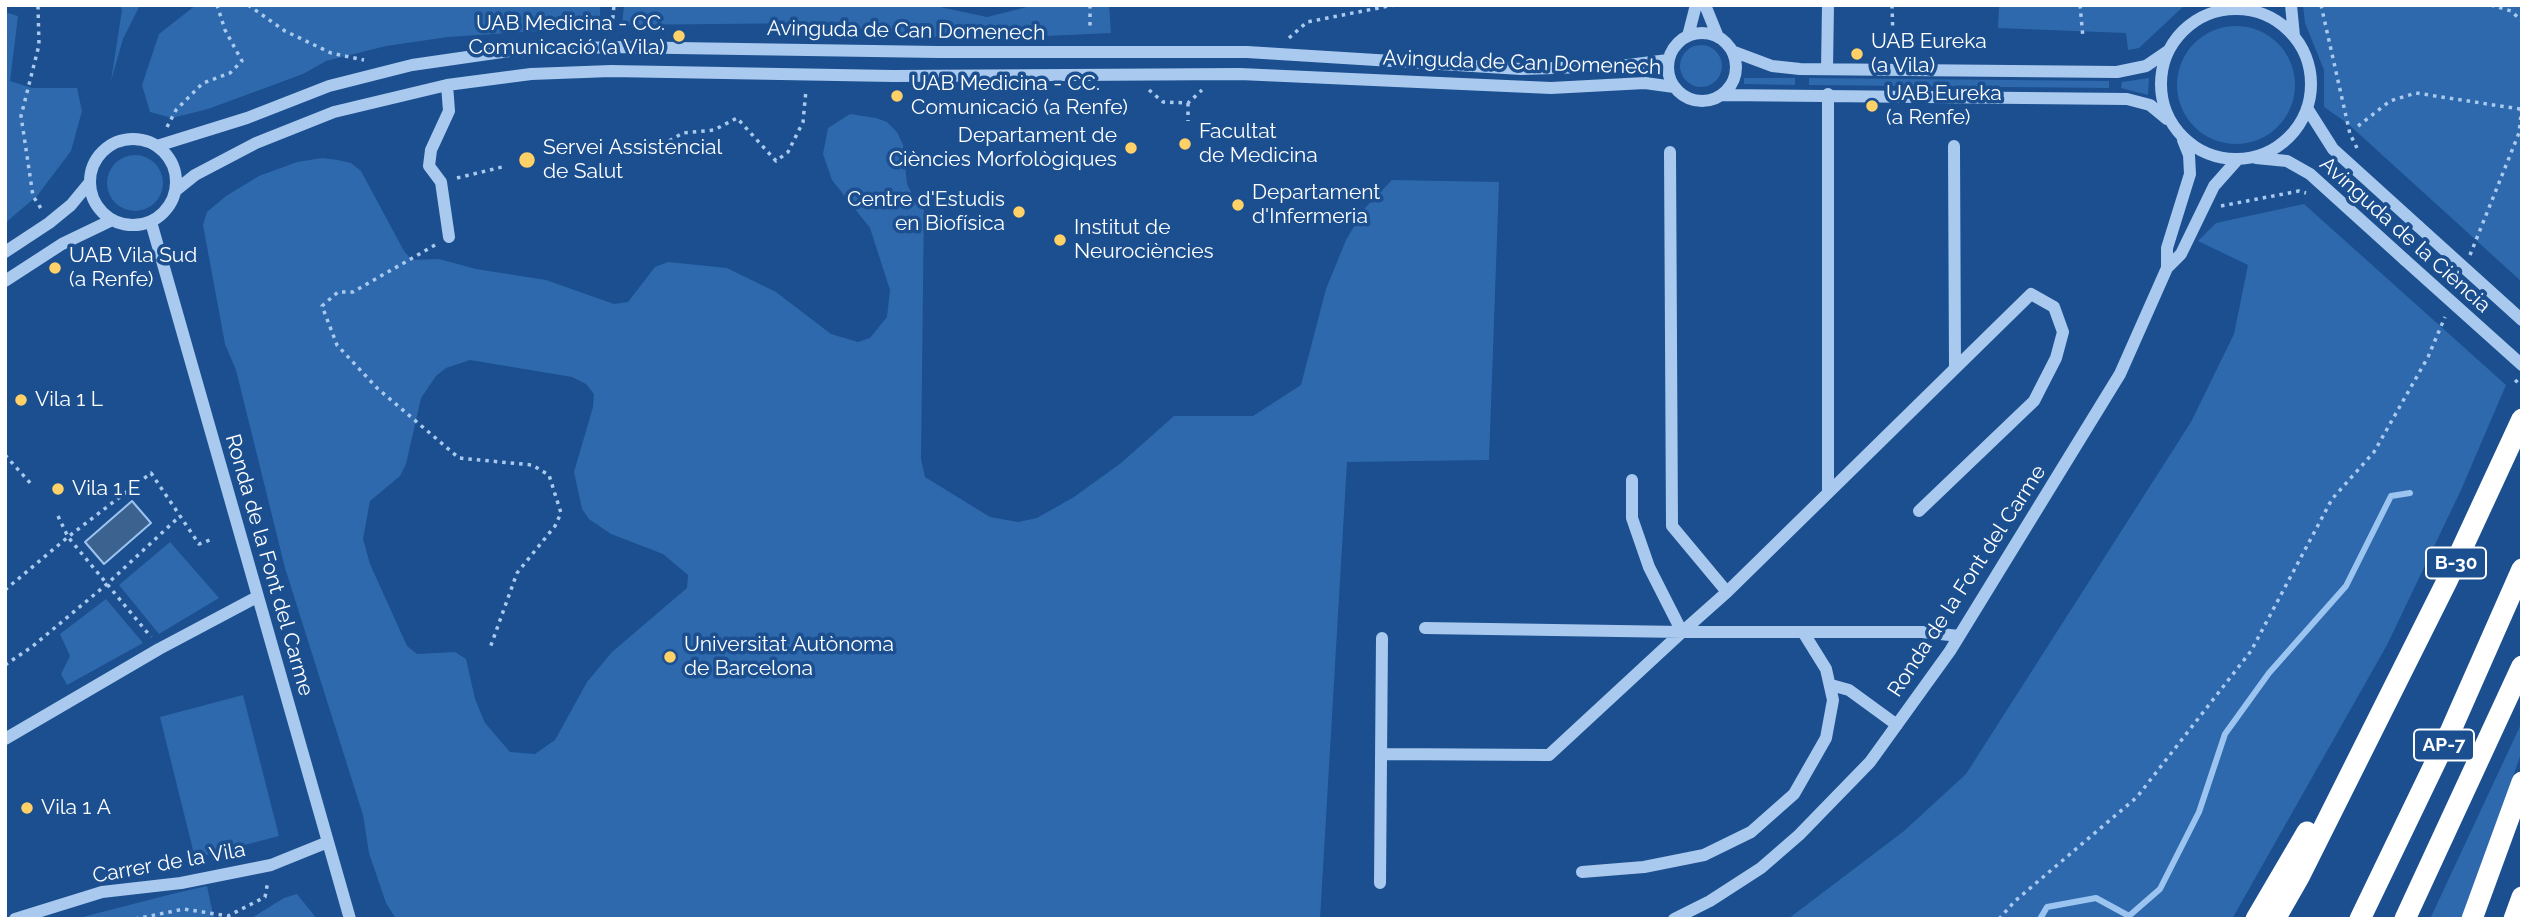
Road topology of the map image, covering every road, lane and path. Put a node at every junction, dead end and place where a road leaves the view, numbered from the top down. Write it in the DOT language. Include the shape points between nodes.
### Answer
graph roads {
  1 [pos="217,5"];
  2 [pos="248,5"];
  3 [pos="614,5"];
  4 [pos="1090,5"];
  5 [pos="1394,5"];
  6 [pos="1696,5"];
  7 [pos="1705,5"];
  8 [pos="1828,5"];
  9 [pos="1892,5"];
  10 [pos="2080,5"];
  11 [pos="2291,5"];
  12 [pos="2320,5"];
  13 [pos="2491,5"];
  14 [pos="38,6"];
  15 [pos="2241,7"];
  16 [pos="2522,20"];
  17 [pos="612,27"];
  18 [pos="1090,30"];
  19 [pos="1688,36"];
  20 [pos="1718,37"];
  21 [pos="2294,37"];
  22 [pos="1894,38"];
  23 [pos="2083,38"];
  24 [pos="1286,40"];
  25 [pos="2169,50"];
  26 [pos="1732,51"];
  27 [pos="5,54"];
  28 [pos="1668,60"];
  29 [pos="366,61"];
  30 [pos="1827,69"];
  31 [pos="447,85"];
  32 [pos="1145,86"];
  33 [pos="1208,86"];
  34 [pos="1674,87"];
  35 [pos="806,88"];
  36 [pos="5,90"];
  37 [pos="1722,94"];
  38 [pos="1828,94"];
  39 [pos="1188,103"];
  40 [pos="2521,106"];
  41 [pos="2307,108"];
  42 [pos="1188,121"];
  43 [pos="2172,124"];
  44 [pos="2358,126"];
  45 [pos="167,127"];
  46 [pos="2181,136"];
  47 [pos="662,145"];
  48 [pos="156,146"];
  49 [pos="1954,146"];
  50 [pos="2358,151"];
  51 [pos="1670,152"];
  52 [pos="2252,158"];
  53 [pos="2238,159"];
  54 [pos="502,167"];
  55 [pos="90,182"];
  56 [pos="441,182"];
  57 [pos="175,191"];
  58 [pos="2299,191"];
  59 [pos="42,210"];
  60 [pos="2215,210"];
  61 [pos="112,220"];
  62 [pos="151,222"];
  63 [pos="449,237"];
  64 [pos="5,252"];
  65 [pos="2469,257"];
  66 [pos="2167,268"];
  67 [pos="5,281"];
  68 [pos="2449,307"];
  69 [pos="2522,320"];
  70 [pos="2522,365"];
  71 [pos="1955,368"];
  72 [pos="2522,419"];
  73 [pos="5,455"];
  74 [pos="1632,480"];
  75 [pos="32,485"];
  76 [pos="1828,492"];
  77 [pos="1919,511"];
  78 [pos="58,516"];
  79 [pos="180,516"];
  80 [pos="68,537"];
  81 [pos="210,540"];
  82 [pos="2522,569"];
  83 [pos="107,584"];
  84 [pos="5,590"];
  85 [pos="1727,592"];
  86 [pos="257,597"];
  87 [pos="1425,628"];
  88 [pos="1682,632"];
  89 [pos="1803,632"];
  90 [pos="1959,636"];
  91 [pos="1382,638"];
  92 [pos="155,642"];
  93 [pos="491,648"];
  94 [pos="5,664"];
  95 [pos="2522,666"];
  96 [pos="1831,685"];
  97 [pos="2384,704"];
  98 [pos="1897,725"];
  99 [pos="5,739"];
  100 [pos="1383,754"];
  101 [pos="2522,782"];
  102 [pos="328,842"];
  103 [pos="271,865"];
  104 [pos="1582,872"];
  105 [pos="1380,883"];
  106 [pos="2522,897"];
  107 [pos="15,919"];
  108 [pos="135,919"];
  109 [pos="350,919"];
  110 [pos="1674,919"];
  111 [pos="1999,919"];
  112 [pos="2256,919"];
  113 [pos="2275,919"];
  114 [pos="2360,919"];
  115 [pos="2405,919"];
  116 [pos="2472,919"];
  117 [pos="2514,919"];
  1 -- 45 [label="path" via="242,61 230,73 203,83 176,110"];
  2 -- 29 [label="path" via="285,31 331,53"];
  3 -- 17 [label="path"];
  4 -- 18 [label="path"];
  5 -- 24 [label="path" via="1307,22"];
  6 -- 19 [label="street"];
  7 -- 20 [label="street"];
  8 -- 30 [label="street"];
  9 -- 22 [label="path"];
  10 -- 23 [label="path"];
  11 -- 21 [label="street"];
  12 -- 50 [label="path"];
  13 -- 16 [label="path"];
  14 -- 59 [label="path" via="39,45 20,116 33,196"];
  15 -- 21 [label="street" via="2269,17"];
  15 -- 25 [label="street" via="2201,18 2177,37"];
  19 -- 20 [label="street"];
  19 -- 28 [label="street" via="1674,47"];
  20 -- 26 [label="street"];
  21 -- 41 [label="street" via="2311,77"];
  25 -- 30 [label="street" via="2146,66 2117,72"];
  25 -- 43 [label="street" via="2161,79"];
  26 -- 30 [label="street" via="1772,66"];
  26 -- 37 [label="street" via="1734,79"];
  27 -- 36 [label="path"];
  28 -- 34 [label="street"];
  28 -- 48 [label="street, Avinguda de Can Domenech" via="1521,69 1247,52 611,47 509,51 412,65 329,86"];
  31 -- 34 [label="street, Avinguda de Can Domenech" via="531,74 770,71 893,76 1241,74 1550,88 1645,83"];
  31 -- 56 [label="street" via="449,111 431,150 429,166"];
  31 -- 57 [label="street, Avinguda de Can Domenech" via="321,117 256,143 195,175"];
  32 -- 39 [label="path" via="1163,102"];
  33 -- 39 [label="path"];
  34 -- 37 [label="street" via="1696,101"];
  35 -- 47 [label="path" via="803,122 788,152 776,161 737,118 714,130 683,133"];
  37 -- 38 [label="street"];
  38 -- 43 [label="street" via="2127,99 2150,105"];
  38 -- 76 [label="street"];
  39 -- 42 [label="path"];
  40 -- 44 [label="path" via="2416,93 2390,100"];
  40 -- 65 [label="path" via="2519,133"];
  41 -- 52 [label="street" via="2280,145"];
  41 -- 69 [label="street, Avinguda de la Ciència, bridge" via="2333,149"];
  43 -- 46 [label="street"];
  46 -- 53 [label="street" via="2207,154"];
  46 -- 66 [label="street, Ronda de la Font del Carme" via="2190,174 2168,248"];
  48 -- 55 [label="street" via="137,139 111,145 93,165"];
  48 -- 57 [label="street" via="173,166"];
  49 -- 71 [label="street"];
  51 -- 85 [label="street" via="1672,526"];
  52 -- 53 [label="street"];
  52 -- 70 [label="street, Avinguda de la Ciència, bridge" via="2287,161 2310,174"];
  53 -- 66 [label="street, Ronda de la Font del Carme" via="2214,186 2181,254"];
  54 -- 56 [label="path"];
  55 -- 61 [label="street" via="96,205"];
  55 -- 64 [label="street" via="71,205"];
  56 -- 63 [label="street"];
  57 -- 62 [label="street" via="166,211"];
  58 -- 60 [label="path"];
  61 -- 62 [label="street" via="134,226"];
  61 -- 67 [label="street" via="62,244"];
  62 -- 86 [label="street, Ronda de la Font del Carme"];
  63 -- 93 [label="path" via="353,292 338,292 322,306 337,345 377,388 459,458 532,464 549,475 561,513 517,573"];
  66 -- 90 [label="street, Ronda de la Font del Carme" via="2120,374"];
  68 -- 111 [label="path" via="2395,416 2374,452 2332,499 2251,651 2137,797"];
  71 -- 76 [label="street"];
  71 -- 77 [label="street" via="2031,294 2054,307 2063,332 2056,358 2034,401"];
  72 -- 97 [label="highway, B-30"];
  73 -- 75 [label="path"];
  74 -- 88 [label="street" via="1632,518 1649,567"];
  76 -- 85 [label="street"];
  78 -- 80 [label="path"];
  79 -- 80 [label="path" via="150,473"];
  79 -- 81 [label="path" via="200,544"];
  79 -- 83 [label="path"];
  80 -- 83 [label="path"];
  80 -- 84 [label="path"];
  82 -- 114 [label="highway, AP-7"];
  83 -- 92 [label="path"];
  83 -- 94 [label="path"];
  85 -- 88 [label="street"];
  86 -- 99 [label="street"];
  86 -- 102 [label="street, Ronda de la Font del Carme"];
  87 -- 88 [label="street"];
  88 -- 89 [label="street"];
  88 -- 100 [label="street" via="1549,755"];
  89 -- 90 [label="street"];
  89 -- 96 [label="street"];
  90 -- 98 [label="street, Ronda de la Font del Carme"];
  91 -- 100 [label="street"];
  95 -- 115 [label="highway, AP-7"];
  96 -- 98 [label="street" via="1849,690"];
  96 -- 104 [label="street" via="1826,738 1812,767 1794,794 1751,832 1704,855 1644,867"];
  97 -- 112 [label="highway, B-30"];
  97 -- 113 [label="highway"];
  98 -- 110 [label="street, Ronda de la Font del Carme" via="1870,762 1799,835 1761,868"];
  100 -- 105 [label="street"];
  101 -- 116 [label="highway"];
  102 -- 103 [label="street, Carrer de la Vila"];
  102 -- 109 [label="street, Ronda de la Font del Carme"];
  103 -- 107 [label="street, Carrer de la Vila" via="181,883 102,892"];
  103 -- 108 [label="path" via="265,897 228,916 184,909"];
  106 -- 117 [label="highway"];
}
